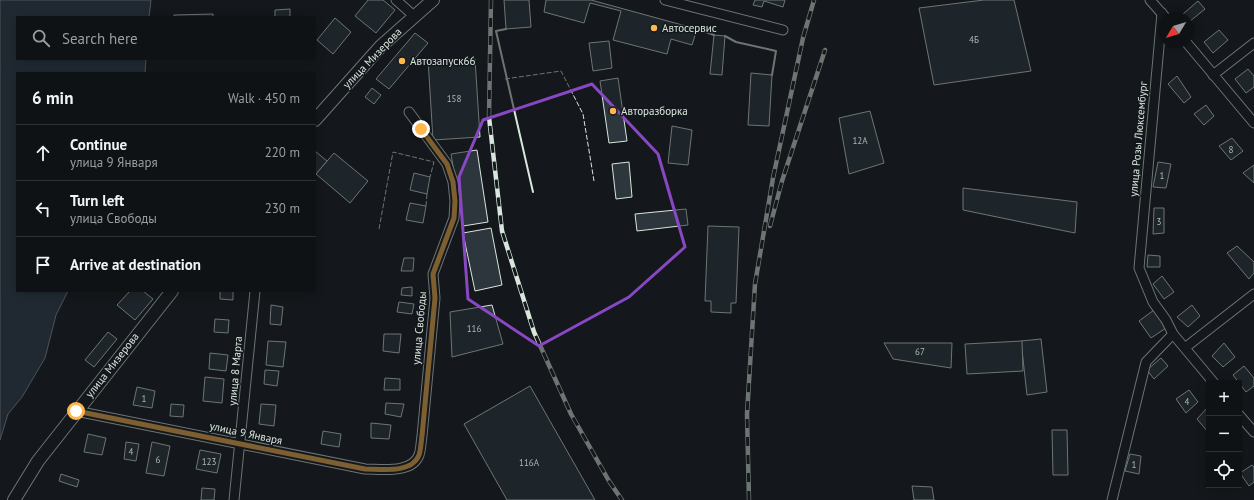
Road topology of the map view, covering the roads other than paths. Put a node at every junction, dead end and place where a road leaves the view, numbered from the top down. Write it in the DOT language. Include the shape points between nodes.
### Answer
graph roads {
  1 [pos="396,0"];
  2 [pos="434,0"];
  3 [pos="665,0"];
  4 [pos="1150,0"];
  5 [pos="1160,12"];
  6 [pos="414,16"];
  7 [pos="783,30"];
  8 [pos="1254,43"];
  9 [pos="1161,48"];
  10 [pos="1191,48"];
  11 [pos="1213,75"];
  12 [pos="409,112"];
  13 [pos="316,119"];
  14 [pos="1254,122"];
  15 [pos="171,292"];
  16 [pos="255,292"];
  17 [pos="1254,294"];
  18 [pos="1173,334"];
  19 [pos="1186,348"];
  20 [pos="1212,380"];
  21 [pos="76,411"];
  22 [pos="1240,416"];
  23 [pos="1254,432"];
  24 [pos="240,443"];
  25 [pos="411,465"];
  26 [pos="14,500"];
  27 [pos="234,500"];
  28 [pos="1112,500"];
  1 -- 6 [label="street"];
  2 -- 6 [label="street, улица Мизерова"];
  3 -- 7 [label="street"];
  4 -- 5 [label="street"];
  6 -- 13 [label="street, улица Мизерова" via="381,46"];
  8 -- 11 [label="street"];
  9 -- 18 [label="street, улица Розы Люксембург" via="1139,268 1153,302"];
  10 -- 11 [label="street"];
  11 -- 14 [label="street"];
  12 -- 25 [label="street, улица Свободы" via="447,164 453,182 455,201 454,218 433,274 435,298 422,436 419,456"];
  15 -- 21 [label="street, улица Мизерова"];
  16 -- 24 [label="street, улица 8 Марта"];
  17 -- 19 [label="street"];
  18 -- 19 [label="street"];
  18 -- 28 [label="street" via="1146,362"];
  19 -- 20 [label="street"];
  21 -- 24 [label="street, улица 9 Января"];
  21 -- 26 [label="street, улица Мизерова" via="38,461"];
  22 -- 23 [label="street"];
  24 -- 25 [label="street, улица 9 Января" via="365,469 394,469"];
  24 -- 27 [label="street, улица 8 Марта"];
}
